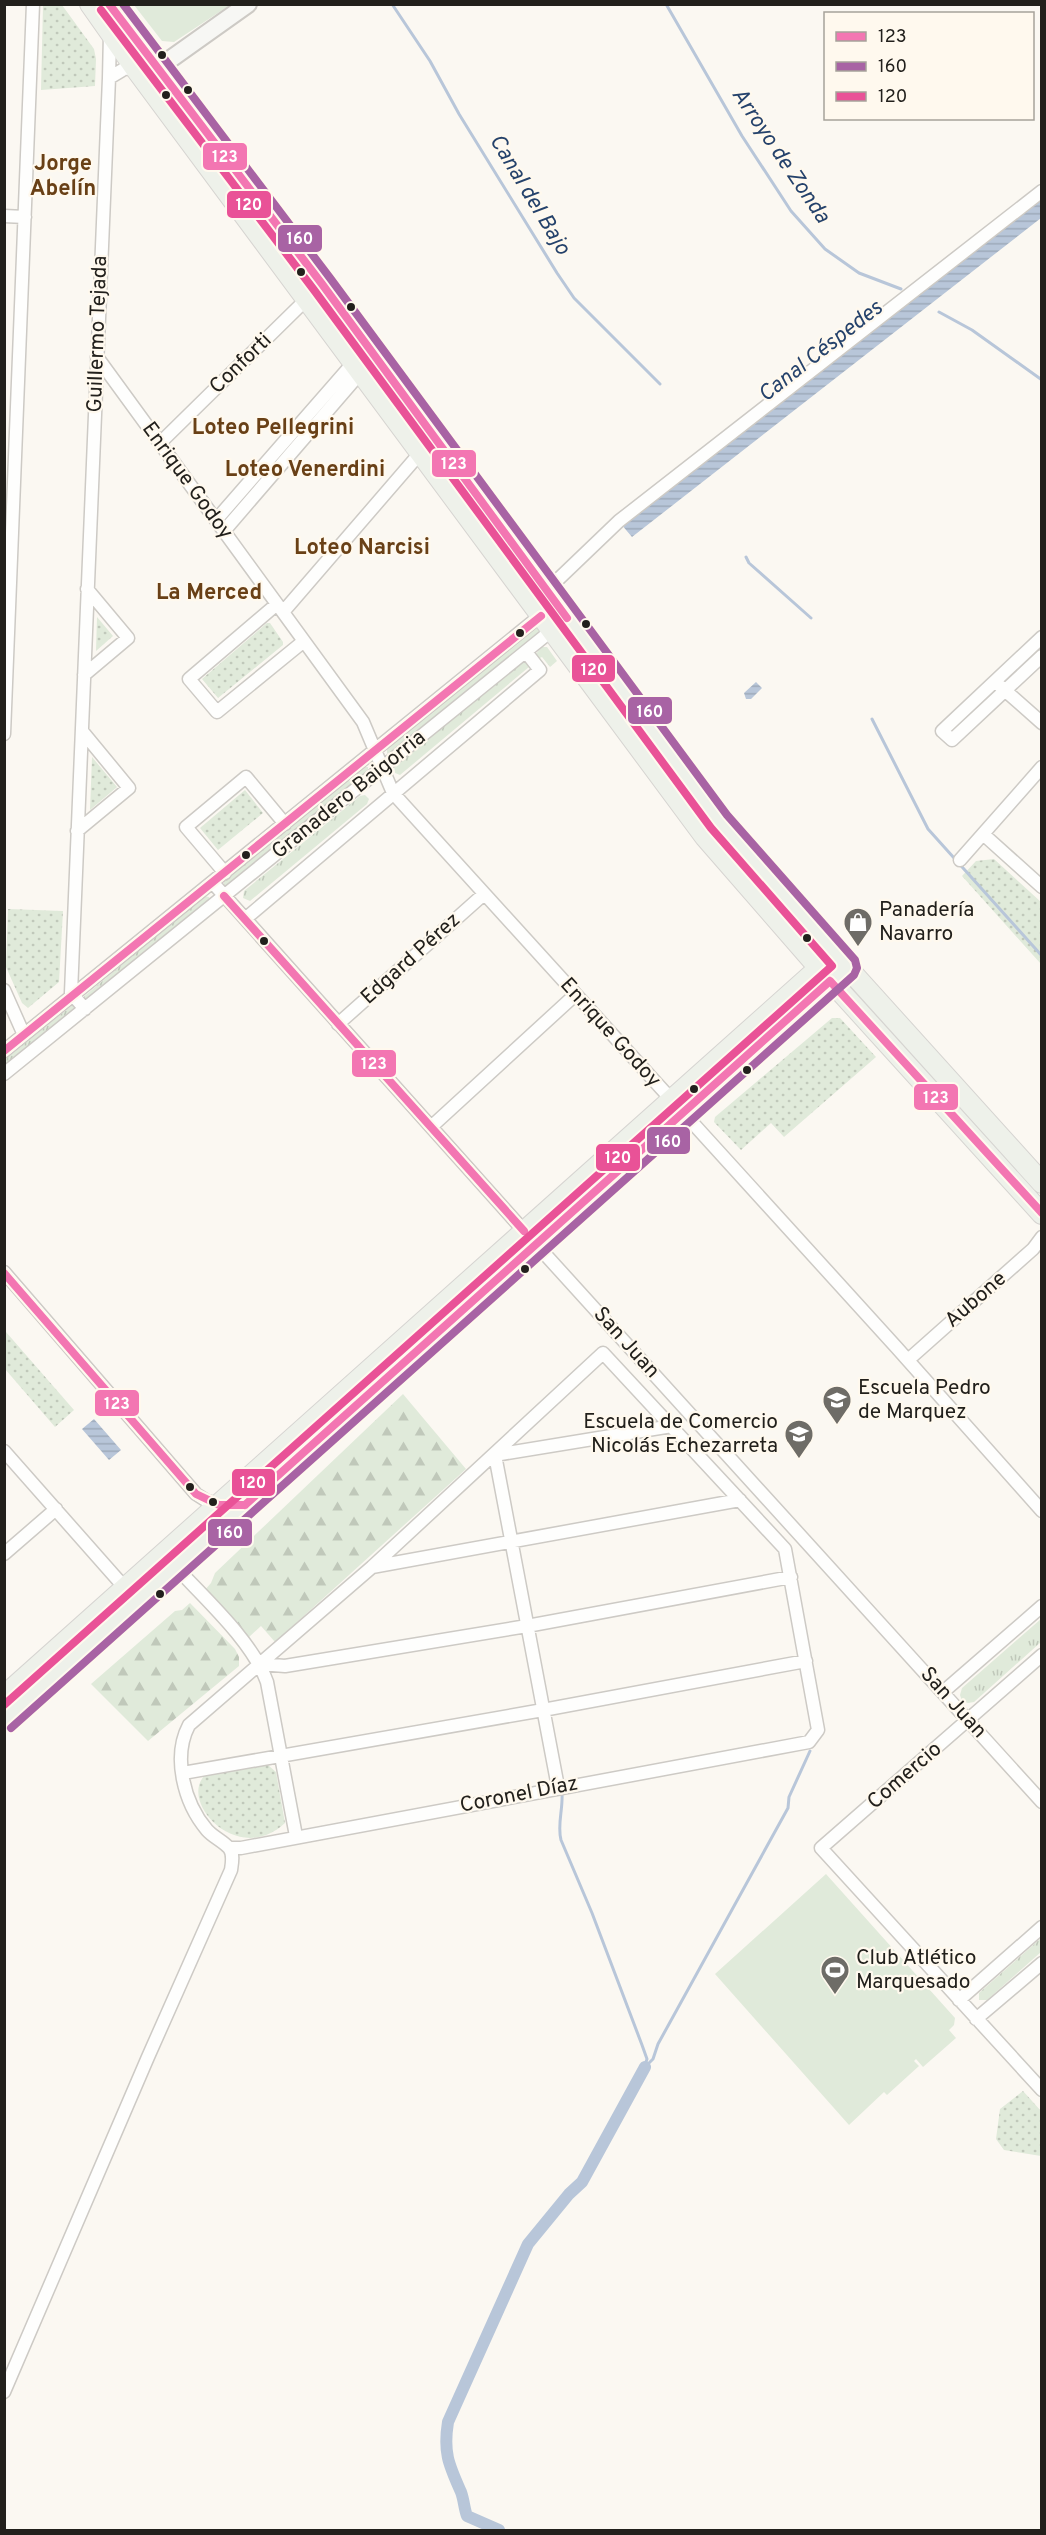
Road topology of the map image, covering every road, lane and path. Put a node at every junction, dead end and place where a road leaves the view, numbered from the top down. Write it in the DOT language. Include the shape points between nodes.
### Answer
graph roads {
  1 [pos="33,4"];
  2 [pos="90,4"];
  3 [pos="109,4"];
  4 [pos="248,4"];
  5 [pos="110,34"];
  6 [pos="135,68"];
  7 [pos="158,68"];
  8 [pos="109,78"];
  9 [pos="1041,191"];
  10 [pos="4,216"];
  11 [pos="25,217"];
  12 [pos="322,284"];
  13 [pos="306,299"];
  14 [pos="97,357"];
  15 [pos="358,367"];
  16 [pos="160,443"];
  17 [pos="421,452"];
  18 [pos="216,520"];
  19 [pos="224,531"];
  20 [pos="8,582"];
  21 [pos="87,589"];
  22 [pos="557,603"];
  23 [pos="280,608"];
  24 [pos="546,623"];
  25 [pos="1041,637"];
  26 [pos="304,641"];
  27 [pos="526,652"];
  28 [pos="1041,656"];
  29 [pos="84,675"];
  30 [pos="995,681"];
  31 [pos="1005,690"];
  32 [pos="1041,723"];
  33 [pos="82,731"];
  34 [pos="4,734"];
  35 [pos="375,750"];
  36 [pos="1041,766"];
  37 [pos="383,768"];
  38 [pos="393,793"];
  39 [pos="285,824"];
  40 [pos="77,831"];
  41 [pos="983,834"];
  42 [pos="960,861"];
  43 [pos="225,873"];
  44 [pos="213,883"];
  45 [pos="1041,887"];
  46 [pos="484,894"];
  47 [pos="224,896"];
  48 [pos="244,919"];
  49 [pos="841,960"];
  50 [pos="825,975"];
  51 [pos="4,990"];
  52 [pos="575,995"];
  53 [pos="74,996"];
  54 [pos="85,1010"];
  55 [pos="338,1024"];
  56 [pos="24,1035"];
  57 [pos="4,1051"];
  58 [pos="4,1074"];
  59 [pos="677,1107"];
  60 [pos="430,1127"];
  61 [pos="1002,1139"];
  62 [pos="986,1154"];
  63 [pos="1022,1162"];
  64 [pos="1007,1176"];
  65 [pos="1041,1183"];
  66 [pos="1041,1214"];
  67 [pos="530,1238"];
  68 [pos="1041,1238"];
  69 [pos="4,1272"];
  70 [pos="908,1360"];
  71 [pos="672,1426"];
  72 [pos="4,1451"];
  73 [pos="495,1455"];
  74 [pos="740,1500"];
  75 [pos="219,1505"];
  76 [pos="245,1505"];
  77 [pos="56,1509"];
  78 [pos="1041,1511"];
  79 [pos="512,1541"];
  80 [pos="4,1554"];
  81 [pos="169,1561"];
  82 [pos="372,1567"];
  83 [pos="791,1577"];
  84 [pos="125,1588"];
  85 [pos="1041,1606"];
  86 [pos="527,1626"];
  87 [pos="1041,1655"];
  88 [pos="806,1661"];
  89 [pos="260,1664"];
  90 [pos="943,1692"];
  91 [pos="4,1696"];
  92 [pos="543,1710"];
  93 [pos="4,1720"];
  94 [pos="969,1721"];
  95 [pos="280,1756"];
  96 [pos="183,1773"];
  97 [pos="558,1787"];
  98 [pos="1041,1802"];
  99 [pos="296,1836"];
  100 [pos="259,1844"];
  101 [pos="229,1848"];
  102 [pos="231,1870"];
  103 [pos="1041,1927"];
  104 [pos="1041,1963"];
  105 [pos="959,2000"];
  106 [pos="976,2019"];
  107 [pos="1041,2090"];
  108 [pos="4,2392"];
  1 -- 11 [label="street"];
  2 -- 5 [label="main road"];
  3 -- 7 [label="main road"];
  4 -- 7 [label="main road"];
  5 -- 6 [label="main road"];
  5 -- 8 [label="street, Guillermo Tejada"];
  6 -- 7 [label="main road"];
  6 -- 8 [label="street" via="124,69"];
  6 -- 13 [label="main road"];
  7 -- 12 [label="main road"];
  8 -- 14 [label="street, Guillermo Tejada"];
  9 -- 22 [label="street, Granadero Baigorria" via="619,521"];
  10 -- 11 [label="street"];
  11 -- 20 [label="street"];
  12 -- 13 [label="street, Conforti"];
  12 -- 22 [label="main road"];
  13 -- 15 [label="main road"];
  13 -- 16 [label="street, Conforti"];
  14 -- 16 [label="street, Enrique Godoy"];
  14 -- 21 [label="street, Guillermo Tejada"];
  15 -- 17 [label="main road"];
  15 -- 18 [label="street"];
  15 -- 19 [label="street"];
  16 -- 18 [label="street, Enrique Godoy"];
  17 -- 23 [label="street"];
  17 -- 24 [label="main road"];
  18 -- 19 [label="street, Enrique Godoy"];
  19 -- 23 [label="street, Enrique Godoy"];
  20 -- 34 [label="street"];
  21 -- 29 [label="street, Guillermo Tejada"];
  21 -- 29 [label="street" via="128,638"];
  22 -- 24 [label="street, Granadero Baigorria"];
  22 -- 24 [label="street, Granadero Baigorria"];
  22 -- 49 [label="main road" via="735,843"];
  23 -- 26 [label="street, Enrique Godoy"];
  23 -- 26 [label="street" via="189,679 217,712"];
  24 -- 27 [label="street, Granadero Baigorria"];
  24 -- 35 [label="street, Granadero Baigorria"];
  24 -- 50 [label="main road" via="705,837"];
  25 -- 30 [label="street"];
  26 -- 35 [label="street, Enrique Godoy" via="363,722"];
  27 -- 37 [label="street, Granadero Baigorria"];
  27 -- 38 [label="street, Granadero Baigorria" via="540,670"];
  28 -- 31 [label="street"];
  29 -- 33 [label="street, Guillermo Tejada"];
  30 -- 31 [label="street"];
  30 -- 31 [label="street" via="942,731 952,740"];
  31 -- 32 [label="street"];
  33 -- 40 [label="street, Guillermo Tejada"];
  33 -- 40 [label="street" via="129,788"];
  35 -- 37 [label="street, Enrique Godoy"];
  35 -- 39 [label="street, Granadero Baigorria"];
  36 -- 41 [label="street"];
  37 -- 38 [label="street, Enrique Godoy"];
  37 -- 47 [label="street, Granadero Baigorria"];
  38 -- 46 [label="street, Enrique Godoy"];
  38 -- 48 [label="street, Granadero Baigorria"];
  39 -- 43 [label="street, Granadero Baigorria"];
  39 -- 43 [label="street, Granadero Baigorria" via="246,777 186,826"];
  40 -- 53 [label="street, Guillermo Tejada" via="71,993"];
  41 -- 42 [label="street"];
  41 -- 45 [label="street"];
  43 -- 44 [label="street, Granadero Baigorria"];
  44 -- 47 [label="street, San Juan"];
  44 -- 53 [label="street, Granadero Baigorria"];
  46 -- 52 [label="street, Enrique Godoy"];
  46 -- 55 [label="street, Edgard Pérez"];
  47 -- 48 [label="street, San Juan"];
  47 -- 54 [label="street, Granadero Baigorria"];
  48 -- 55 [label="street, San Juan"];
  49 -- 50 [label="main road"];
  49 -- 61 [label="main road"];
  50 -- 59 [label="main road"];
  50 -- 62 [label="main road"];
  51 -- 56 [label="street"];
  52 -- 59 [label="street, Enrique Godoy"];
  52 -- 60 [label="street"];
  53 -- 54 [label="street"];
  53 -- 56 [label="street, Granadero Baigorria"];
  54 -- 58 [label="street, Granadero Baigorria"];
  55 -- 60 [label="street, San Juan"];
  56 -- 57 [label="street, Granadero Baigorria"];
  59 -- 67 [label="main road"];
  59 -- 70 [label="street, Enrique Godoy"];
  60 -- 67 [label="street, San Juan"];
  61 -- 62 [label="main road"];
  61 -- 63 [label="main road"];
  62 -- 64 [label="main road"];
  63 -- 64 [label="main road"];
  63 -- 65 [label="main road"];
  64 -- 66 [label="main road"];
  67 -- 75 [label="main road"];
  67 -- 76 [label="main road"];
  67 -- 90 [label="street, San Juan"];
  68 -- 70 [label="street, Aubone"];
  69 -- 75 [label="street" via="196,1494"];
  70 -- 78 [label="street, Enrique Godoy"];
  71 -- 73 [label="street"];
  71 -- 73 [label="street" via="603,1353"];
  71 -- 74 [label="street"];
  72 -- 77 [label="street"];
  73 -- 79 [label="street"];
  73 -- 82 [label="street"];
  74 -- 79 [label="street"];
  74 -- 83 [label="street" via="785,1549"];
  75 -- 76 [label="street"];
  75 -- 81 [label="main road"];
  76 -- 81 [label="main road"];
  77 -- 80 [label="street"];
  77 -- 84 [label="street"];
  79 -- 82 [label="street"];
  79 -- 86 [label="street"];
  81 -- 84 [label="main road"];
  81 -- 89 [label="street" via="240,1636"];
  81 -- 93 [label="main road"];
  82 -- 89 [label="street"];
  83 -- 86 [label="street"];
  83 -- 88 [label="street"];
  84 -- 91 [label="main road"];
  85 -- 90 [label="street"];
  86 -- 89 [label="street" via="285,1666"];
  86 -- 92 [label="street"];
  87 -- 94 [label="street, Comercio"];
  88 -- 92 [label="street"];
  88 -- 97 [label="street, Coronel Díaz" via="818,1730 810,1742"];
  89 -- 95 [label="street" via="267,1682"];
  89 -- 96 [label="street" via="189,1725 182,1745"];
  90 -- 94 [label="street, San Juan"];
  92 -- 95 [label="street"];
  92 -- 97 [label="street"];
  94 -- 98 [label="street, San Juan"];
  94 -- 105 [label="street, Comercio" via="821,1848"];
  95 -- 96 [label="street"];
  95 -- 99 [label="street"];
  96 -- 101 [label="street" via="188,1797 200,1820 213,1837"];
  97 -- 99 [label="street, Coronel Díaz"];
  99 -- 100 [label="street, Coronel Díaz"];
  100 -- 101 [label="street, Coronel Díaz"];
  100 -- 102 [label="street"];
  101 -- 102 [label="street"];
  102 -- 108 [label="street"];
  103 -- 105 [label="street"];
  104 -- 106 [label="street"];
  105 -- 106 [label="street"];
  106 -- 107 [label="street"];
}
